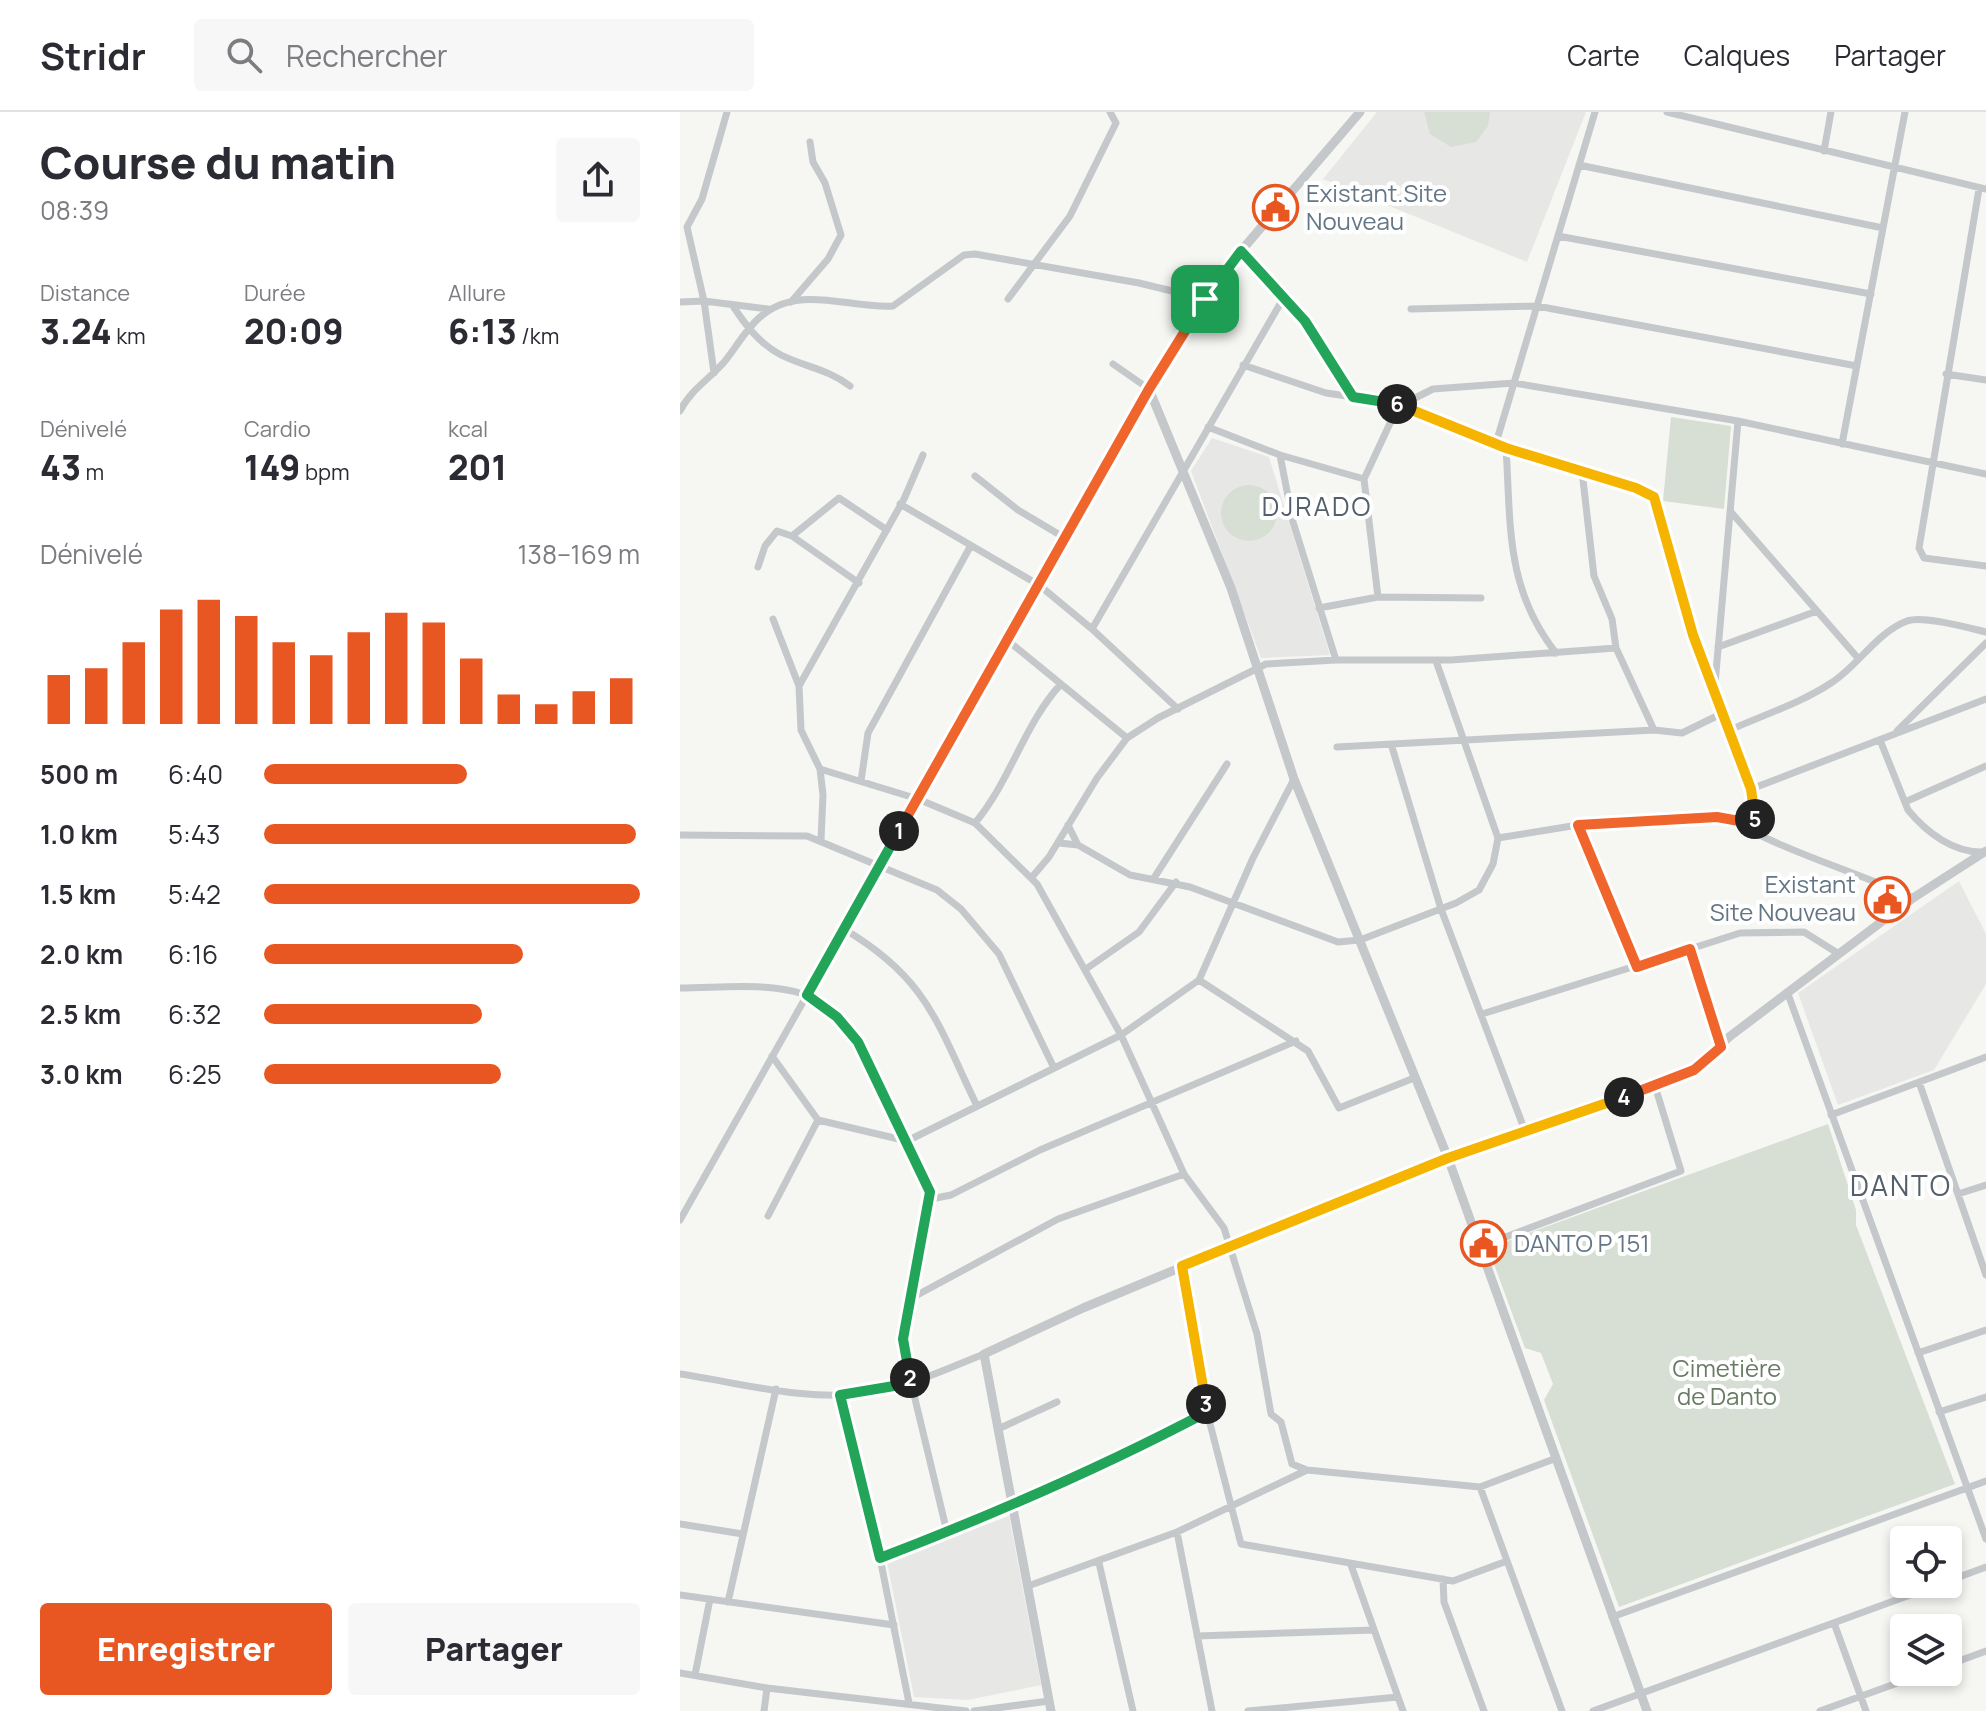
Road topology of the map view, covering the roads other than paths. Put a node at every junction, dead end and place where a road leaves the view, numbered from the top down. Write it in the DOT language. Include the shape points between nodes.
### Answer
graph roads {
  1 [pos="727,112"];
  2 [pos="1110,112"];
  3 [pos="1360,112"];
  4 [pos="1595,112"];
  5 [pos="1667,112"];
  6 [pos="1831,112"];
  7 [pos="1905,112"];
  8 [pos="1684,114"];
  9 [pos="810,142"];
  10 [pos="1824,151"];
  11 [pos="1579,165"];
  12 [pos="1895,168"];
  13 [pos="1983,189"];
  14 [pos="1883,228"];
  15 [pos="1558,236"];
  16 [pos="1241,251"];
  17 [pos="1033,265"];
  18 [pos="1871,294"];
  19 [pos="1284,297"];
  20 [pos="1008,299"];
  21 [pos="1205,299"];
  22 [pos="704,301"];
  23 [pos="680,302"];
  24 [pos="791,302"];
  25 [pos="733,306"];
  26 [pos="1537,306"];
  27 [pos="770,309"];
  28 [pos="1411,309"];
  29 [pos="749,328"];
  30 [pos="1113,364"];
  31 [pos="1243,365"];
  32 [pos="1857,366"];
  33 [pos="714,373"];
  34 [pos="1946,374"];
  35 [pos="1986,380"];
  36 [pos="1514,383"];
  37 [pos="850,386"];
  38 [pos="1149,389"];
  39 [pos="1353,397"];
  40 [pos="1401,404"];
  41 [pos="680,411"];
  42 [pos="1738,421"];
  43 [pos="1208,427"];
  44 [pos="1496,443"];
  45 [pos="1842,444"];
  46 [pos="1506,448"];
  47 [pos="923,455"];
  48 [pos="1280,455"];
  49 [pos="1930,464"];
  50 [pos="1183,469"];
  51 [pos="1582,471"];
  52 [pos="1986,474"];
  53 [pos="975,476"];
  54 [pos="1364,479"];
  55 [pos="900,504"];
  56 [pos="1731,512"];
  57 [pos="887,530"];
  58 [pos="792,536"];
  59 [pos="1065,538"];
  60 [pos="970,547"];
  61 [pos="1986,566"];
  62 [pos="758,567"];
  63 [pos="859,583"];
  64 [pos="1039,585"];
  65 [pos="1378,597"];
  66 [pos="1481,598"];
  67 [pos="1319,608"];
  68 [pos="1817,611"];
  69 [pos="773,619"];
  70 [pos="1092,629"];
  71 [pos="1986,632"];
  72 [pos="1545,639"];
  73 [pos="1007,640"];
  74 [pos="1986,643"];
  75 [pos="1718,647"];
  76 [pos="1616,648"];
  77 [pos="1556,653"];
  78 [pos="1540,654"];
  79 [pos="1857,657"];
  80 [pos="1336,660"];
  81 [pos="1451,660"];
  82 [pos="1436,661"];
  83 [pos="1256,670"];
  84 [pos="1443,673"];
  85 [pos="1061,684"];
  86 [pos="799,686"];
  87 [pos="1714,686"];
  88 [pos="1986,699"];
  89 [pos="1178,709"];
  90 [pos="1721,714"];
  91 [pos="1654,730"];
  92 [pos="1730,730"];
  93 [pos="1892,735"];
  94 [pos="1127,738"];
  95 [pos="1466,738"];
  96 [pos="1880,740"];
  97 [pos="1337,747"];
  98 [pos="1392,747"];
  99 [pos="1227,764"];
  100 [pos="1986,766"];
  101 [pos="820,769"];
  102 [pos="1294,779"];
  103 [pos="861,781"];
  104 [pos="1751,789"];
  105 [pos="918,799"];
  106 [pos="1905,802"];
  107 [pos="975,823"];
  108 [pos="1068,825"];
  109 [pos="1578,825"];
  110 [pos="1755,831"];
  111 [pos="680,835"];
  112 [pos="1498,838"];
  113 [pos="821,840"];
  114 [pos="1059,843"];
  115 [pos="1078,845"];
  116 [pos="1985,852"];
  117 [pos="881,865"];
  118 [pos="1032,877"];
  119 [pos="1154,878"];
  120 [pos="1176,882"];
  121 [pos="1913,898"];
  122 [pos="1236,904"];
  123 [pos="1441,909"];
  124 [pos="844,929"];
  125 [pos="1360,940"];
  126 [pos="1690,949"];
  127 [pos="1839,954"];
  128 [pos="1637,967"];
  129 [pos="1086,969"];
  130 [pos="1199,980"];
  131 [pos="680,988"];
  132 [pos="1788,994"];
  133 [pos="807,995"];
  134 [pos="1482,1014"];
  135 [pos="1121,1035"];
  136 [pos="1296,1041"];
  137 [pos="1721,1047"];
  138 [pos="772,1056"];
  139 [pos="1986,1057"];
  140 [pos="1054,1068"];
  141 [pos="1414,1078"];
  142 [pos="1919,1082"];
  143 [pos="1655,1086"];
  144 [pos="1153,1100"];
  145 [pos="977,1106"];
  146 [pos="1831,1115"];
  147 [pos="818,1120"];
  148 [pos="1525,1131"];
  149 [pos="907,1141"];
  150 [pos="1448,1158"];
  151 [pos="1184,1174"];
  152 [pos="1986,1185"];
  153 [pos="1958,1194"];
  154 [pos="931,1199"];
  155 [pos="683,1210"];
  156 [pos="768,1216"];
  157 [pos="680,1220"];
  158 [pos="1232,1246"];
  159 [pos="1479,1247"];
  160 [pos="1182,1266"];
  161 [pos="1986,1275"];
  162 [pos="908,1300"];
  163 [pos="1986,1330"];
  164 [pos="1918,1353"];
  165 [pos="984,1354"];
  166 [pos="680,1374"];
  167 [pos="912,1383"];
  168 [pos="776,1389"];
  169 [pos="840,1395"];
  170 [pos="1986,1397"];
  171 [pos="1057,1402"];
  172 [pos="1207,1412"];
  173 [pos="1939,1412"];
  174 [pos="998,1429"];
  175 [pos="1554,1459"];
  176 [pos="1307,1470"];
  177 [pos="1986,1481"];
  178 [pos="1480,1487"];
  179 [pos="1967,1488"];
  180 [pos="1013,1506"];
  181 [pos="1232,1506"];
  182 [pos="680,1524"];
  183 [pos="947,1532"];
  184 [pos="1177,1532"];
  185 [pos="743,1534"];
  186 [pos="1986,1539"];
  187 [pos="880,1558"];
  188 [pos="1507,1561"];
  189 [pos="1099,1563"];
  190 [pos="1351,1565"];
  191 [pos="1986,1567"];
  192 [pos="1962,1576"];
  193 [pos="1443,1579"];
  194 [pos="1028,1586"];
  195 [pos="680,1595"];
  196 [pos="1902,1598"];
  197 [pos="710,1599"];
  198 [pos="728,1602"];
  199 [pos="1612,1617"];
  200 [pos="1834,1623"];
  201 [pos="894,1625"];
  202 [pos="1374,1630"];
  203 [pos="1197,1636"];
  204 [pos="1986,1651"];
  205 [pos="1962,1660"];
  206 [pos="680,1673"];
  207 [pos="695,1675"];
  208 [pos="1890,1685"];
  209 [pos="767,1688"];
  210 [pos="1641,1693"];
  211 [pos="1860,1696"];
  212 [pos="1398,1697"];
  213 [pos="909,1703"];
  214 [pos="1050,1706"];
  215 [pos="764,1711"];
  216 [pos="966,1711"];
  217 [pos="974,1711"];
  218 [pos="1133,1711"];
  219 [pos="1212,1711"];
  220 [pos="1248,1711"];
  221 [pos="1403,1711"];
  222 [pos="1484,1711"];
  223 [pos="1562,1711"];
  224 [pos="1593,1711"];
  225 [pos="1647,1711"];
  226 [pos="1820,1711"];
  227 [pos="1866,1711"];
  1 -- 22 [label="street" via="702,199 687,227"];
  2 -- 17 [label="street" via="1116,123 1075,208"];
  3 -- 16 [label="street"];
  4 -- 11 [label="street"];
  5 -- 8 [label="street"];
  6 -- 10 [label="street"];
  7 -- 12 [label="street"];
  8 -- 10 [label="street"];
  9 -- 24 [label="street" via="841,235"];
  10 -- 12 [label="street"];
  11 -- 14 [label="street"];
  11 -- 15 [label="street"];
  12 -- 13 [label="street"];
  12 -- 14 [label="street"];
  13 -- 34 [label="street"];
  14 -- 18 [label="street"];
  15 -- 18 [label="street"];
  15 -- 26 [label="street"];
  16 -- 19 [label="street"];
  16 -- 21 [label="street"];
  17 -- 20 [label="street"];
  17 -- 21 [label="street"];
  17 -- 24 [label="street" via="964,255 893,306 814,298"];
  18 -- 32 [label="street"];
  19 -- 31 [label="street"];
  19 -- 39 [label="street"];
  21 -- 38 [label="street"];
  22 -- 23 [label="street"];
  22 -- 25 [label="street"];
  22 -- 33 [label="street"];
  24 -- 27 [label="street"];
  25 -- 27 [label="street"];
  25 -- 29 [label="street"];
  26 -- 28 [label="street"];
  26 -- 32 [label="street"];
  26 -- 36 [label="street"];
  27 -- 29 [label="street"];
  29 -- 33 [label="street"];
  29 -- 37 [label="street" via="780,354 828,371"];
  30 -- 38 [label="street"];
  31 -- 39 [label="street" via="1304,388"];
  31 -- 43 [label="street"];
  32 -- 45 [label="street"];
  33 -- 41 [label="street" via="691,392"];
  34 -- 35 [label="street"];
  34 -- 49 [label="street"];
  36 -- 40 [label="street" via="1433,389"];
  36 -- 42 [label="street"];
  36 -- 44 [label="street"];
  38 -- 50 [label="street"];
  38 -- 59 [label="street"];
  39 -- 40 [label="street"];
  40 -- 44 [label="street"];
  40 -- 54 [label="street"];
  42 -- 45 [label="street"];
  42 -- 56 [label="street"];
  43 -- 48 [label="street"];
  43 -- 50 [label="street"];
  44 -- 46 [label="street"];
  45 -- 49 [label="street"];
  46 -- 51 [label="street"];
  46 -- 72 [label="street" via="1511,551"];
  47 -- 55 [label="street"];
  48 -- 54 [label="street"];
  48 -- 67 [label="street"];
  49 -- 52 [label="street"];
  49 -- 61 [label="street" via="1920,554"];
  50 -- 70 [label="street"];
  50 -- 83 [label="street" via="1231,588"];
  51 -- 76 [label="street" via="1588,552 1612,619"];
  51 -- 87 [label="street" via="1654,497 1693,635"];
  53 -- 59 [label="street"];
  54 -- 65 [label="street"];
  55 -- 57 [label="street"];
  55 -- 60 [label="street"];
  56 -- 68 [label="street"];
  56 -- 75 [label="street"];
  57 -- 58 [label="street" via="839,498"];
  57 -- 63 [label="street"];
  58 -- 62 [label="street" via="777,531"];
  58 -- 63 [label="street"];
  59 -- 64 [label="street"];
  60 -- 64 [label="street"];
  60 -- 103 [label="street" via="868,733"];
  63 -- 86 [label="street"];
  64 -- 70 [label="street"];
  64 -- 73 [label="street"];
  65 -- 66 [label="street"];
  65 -- 67 [label="street"];
  67 -- 80 [label="street"];
  68 -- 75 [label="street"];
  68 -- 79 [label="street"];
  69 -- 86 [label="street"];
  70 -- 89 [label="street"];
  71 -- 79 [label="street" via="1906,621"];
  72 -- 77 [label="street"];
  72 -- 78 [label="street"];
  73 -- 85 [label="street"];
  73 -- 105 [label="street"];
  74 -- 93 [label="street"];
  75 -- 87 [label="street"];
  76 -- 77 [label="street"];
  76 -- 91 [label="street"];
  77 -- 78 [label="street"];
  78 -- 81 [label="street"];
  79 -- 92 [label="street" via="1829,685"];
  80 -- 82 [label="street"];
  80 -- 83 [label="street" via="1274,662"];
  81 -- 82 [label="street"];
  81 -- 84 [label="street"];
  82 -- 84 [label="street"];
  83 -- 89 [label="street"];
  83 -- 102 [label="street"];
  84 -- 95 [label="street"];
  85 -- 94 [label="street"];
  85 -- 107 [label="street"];
  86 -- 101 [label="street" via="801,730"];
  87 -- 90 [label="street"];
  88 -- 93 [label="street"];
  89 -- 94 [label="street"];
  90 -- 91 [label="street" via="1682,733"];
  90 -- 92 [label="street"];
  91 -- 95 [label="street"];
  92 -- 104 [label="street"];
  93 -- 96 [label="street"];
  94 -- 108 [label="street"];
  95 -- 98 [label="street"];
  95 -- 112 [label="street"];
  96 -- 104 [label="street"];
  96 -- 106 [label="street"];
  97 -- 98 [label="street"];
  98 -- 123 [label="street"];
  99 -- 119 [label="street"];
  100 -- 106 [label="street"];
  101 -- 103 [label="street"];
  101 -- 113 [label="street"];
  102 -- 122 [label="street"];
  102 -- 125 [label="street"];
  103 -- 105 [label="street"];
  104 -- 110 [label="street"];
  105 -- 107 [label="street"];
  105 -- 117 [label="street"];
  106 -- 116 [label="street" via="1916,819 1952,847"];
  107 -- 118 [label="street"];
  108 -- 114 [label="street"];
  108 -- 115 [label="street"];
  109 -- 110 [label="street" via="1717,817"];
  109 -- 112 [label="street"];
  109 -- 128 [label="street"];
  110 -- 121 [label="street"];
  111 -- 113 [label="street" via="744,833"];
  112 -- 123 [label="street" via="1487,879 1473,894"];
  113 -- 117 [label="street"];
  114 -- 115 [label="street"];
  114 -- 118 [label="street"];
  115 -- 119 [label="street" via="1121,871"];
  116 -- 121 [label="street"];
  117 -- 124 [label="street"];
  117 -- 140 [label="street" via="948,897 999,954"];
  118 -- 129 [label="street"];
  119 -- 120 [label="street"];
  120 -- 122 [label="street"];
  120 -- 129 [label="street" via="1139,932"];
  121 -- 127 [label="street"];
  122 -- 125 [label="street" via="1331,940"];
  122 -- 130 [label="street"];
  123 -- 125 [label="street"];
  123 -- 134 [label="street"];
  124 -- 133 [label="street"];
  124 -- 145 [label="street" via="888,957 924,996"];
  125 -- 141 [label="street"];
  126 -- 127 [label="street" via="1740,933 1804,932"];
  126 -- 128 [label="street"];
  126 -- 137 [label="street"];
  127 -- 132 [label="street"];
  128 -- 134 [label="street"];
  129 -- 135 [label="street"];
  130 -- 135 [label="street"];
  130 -- 136 [label="street"];
  131 -- 133 [label="street" via="778,989"];
  132 -- 137 [label="street"];
  132 -- 146 [label="street"];
  133 -- 138 [label="street"];
  133 -- 149 [label="street" via="837,1017 858,1042"];
  134 -- 148 [label="street"];
  135 -- 140 [label="street"];
  135 -- 144 [label="street"];
  136 -- 141 [label="street" via="1315,1061 1339,1108"];
  136 -- 144 [label="street"];
  137 -- 143 [label="street" via="1694,1070"];
  138 -- 147 [label="street"];
  138 -- 155 [label="street"];
  139 -- 142 [label="street"];
  140 -- 145 [label="street"];
  141 -- 150 [label="street"];
  142 -- 146 [label="street"];
  142 -- 153 [label="street"];
  143 -- 148 [label="street"];
  143 -- 159 [label="street" via="1681,1171"];
  144 -- 151 [label="street"];
  144 -- 154 [label="street" via="951,1195"];
  145 -- 149 [label="street"];
  146 -- 164 [label="street"];
  147 -- 149 [label="street"];
  147 -- 156 [label="street"];
  148 -- 150 [label="street"];
  149 -- 154 [label="street"];
  150 -- 158 [label="street"];
  150 -- 159 [label="street"];
  151 -- 158 [label="street"];
  151 -- 162 [label="street" via="1058,1219"];
  152 -- 153 [label="street"];
  153 -- 161 [label="street"];
  154 -- 162 [label="street"];
  155 -- 157 [label="street"];
  158 -- 160 [label="street"];
  158 -- 176 [label="street" via="1257,1334 1271,1414 1281,1422 1292,1464"];
  159 -- 175 [label="street"];
  160 -- 165 [label="street"];
  160 -- 172 [label="street"];
  162 -- 167 [label="street" via="903,1349"];
  163 -- 164 [label="street"];
  164 -- 173 [label="street"];
  165 -- 167 [label="street"];
  165 -- 174 [label="street"];
  166 -- 168 [label="street"];
  167 -- 169 [label="street"];
  167 -- 183 [label="street"];
  168 -- 169 [label="street"];
  168 -- 185 [label="street"];
  169 -- 187 [label="street"];
  170 -- 173 [label="street"];
  171 -- 174 [label="street"];
  172 -- 180 [label="street"];
  172 -- 181 [label="street"];
  173 -- 179 [label="street"];
  174 -- 180 [label="street"];
  175 -- 178 [label="street"];
  175 -- 199 [label="street"];
  176 -- 178 [label="street"];
  176 -- 181 [label="street"];
  177 -- 179 [label="street"];
  178 -- 188 [label="street"];
  179 -- 186 [label="street"];
  179 -- 199 [label="street"];
  180 -- 183 [label="street"];
  180 -- 194 [label="street"];
  181 -- 184 [label="street"];
  181 -- 190 [label="street" via="1240,1541 1246,1546"];
  182 -- 185 [label="street"];
  183 -- 187 [label="street"];
  184 -- 189 [label="street"];
  184 -- 203 [label="street"];
  185 -- 198 [label="street"];
  187 -- 201 [label="street"];
  188 -- 193 [label="street" via="1461,1581"];
  188 -- 223 [label="street"];
  189 -- 194 [label="street"];
  189 -- 218 [label="street"];
  190 -- 193 [label="street"];
  190 -- 202 [label="street"];
  191 -- 192 [label="street"];
  193 -- 222 [label="street" via="1444,1602"];
  194 -- 214 [label="street"];
  195 -- 197 [label="street"];
  196 -- 200 [label="street"];
  197 -- 198 [label="street"];
  197 -- 207 [label="street"];
  198 -- 201 [label="street"];
  199 -- 210 [label="street"];
  200 -- 210 [label="street"];
  200 -- 211 [label="street"];
  201 -- 213 [label="street"];
  202 -- 203 [label="street"];
  202 -- 212 [label="street"];
  203 -- 219 [label="street"];
  204 -- 205 [label="street"];
  206 -- 207 [label="street"];
  207 -- 209 [label="street"];
  208 -- 211 [label="street"];
  209 -- 213 [label="street"];
  209 -- 215 [label="street"];
  210 -- 224 [label="street"];
  210 -- 225 [label="street"];
  211 -- 226 [label="street"];
  211 -- 227 [label="street"];
  212 -- 220 [label="street"];
  212 -- 221 [label="street"];
  213 -- 216 [label="street"];
  214 -- 217 [label="street"];
}
